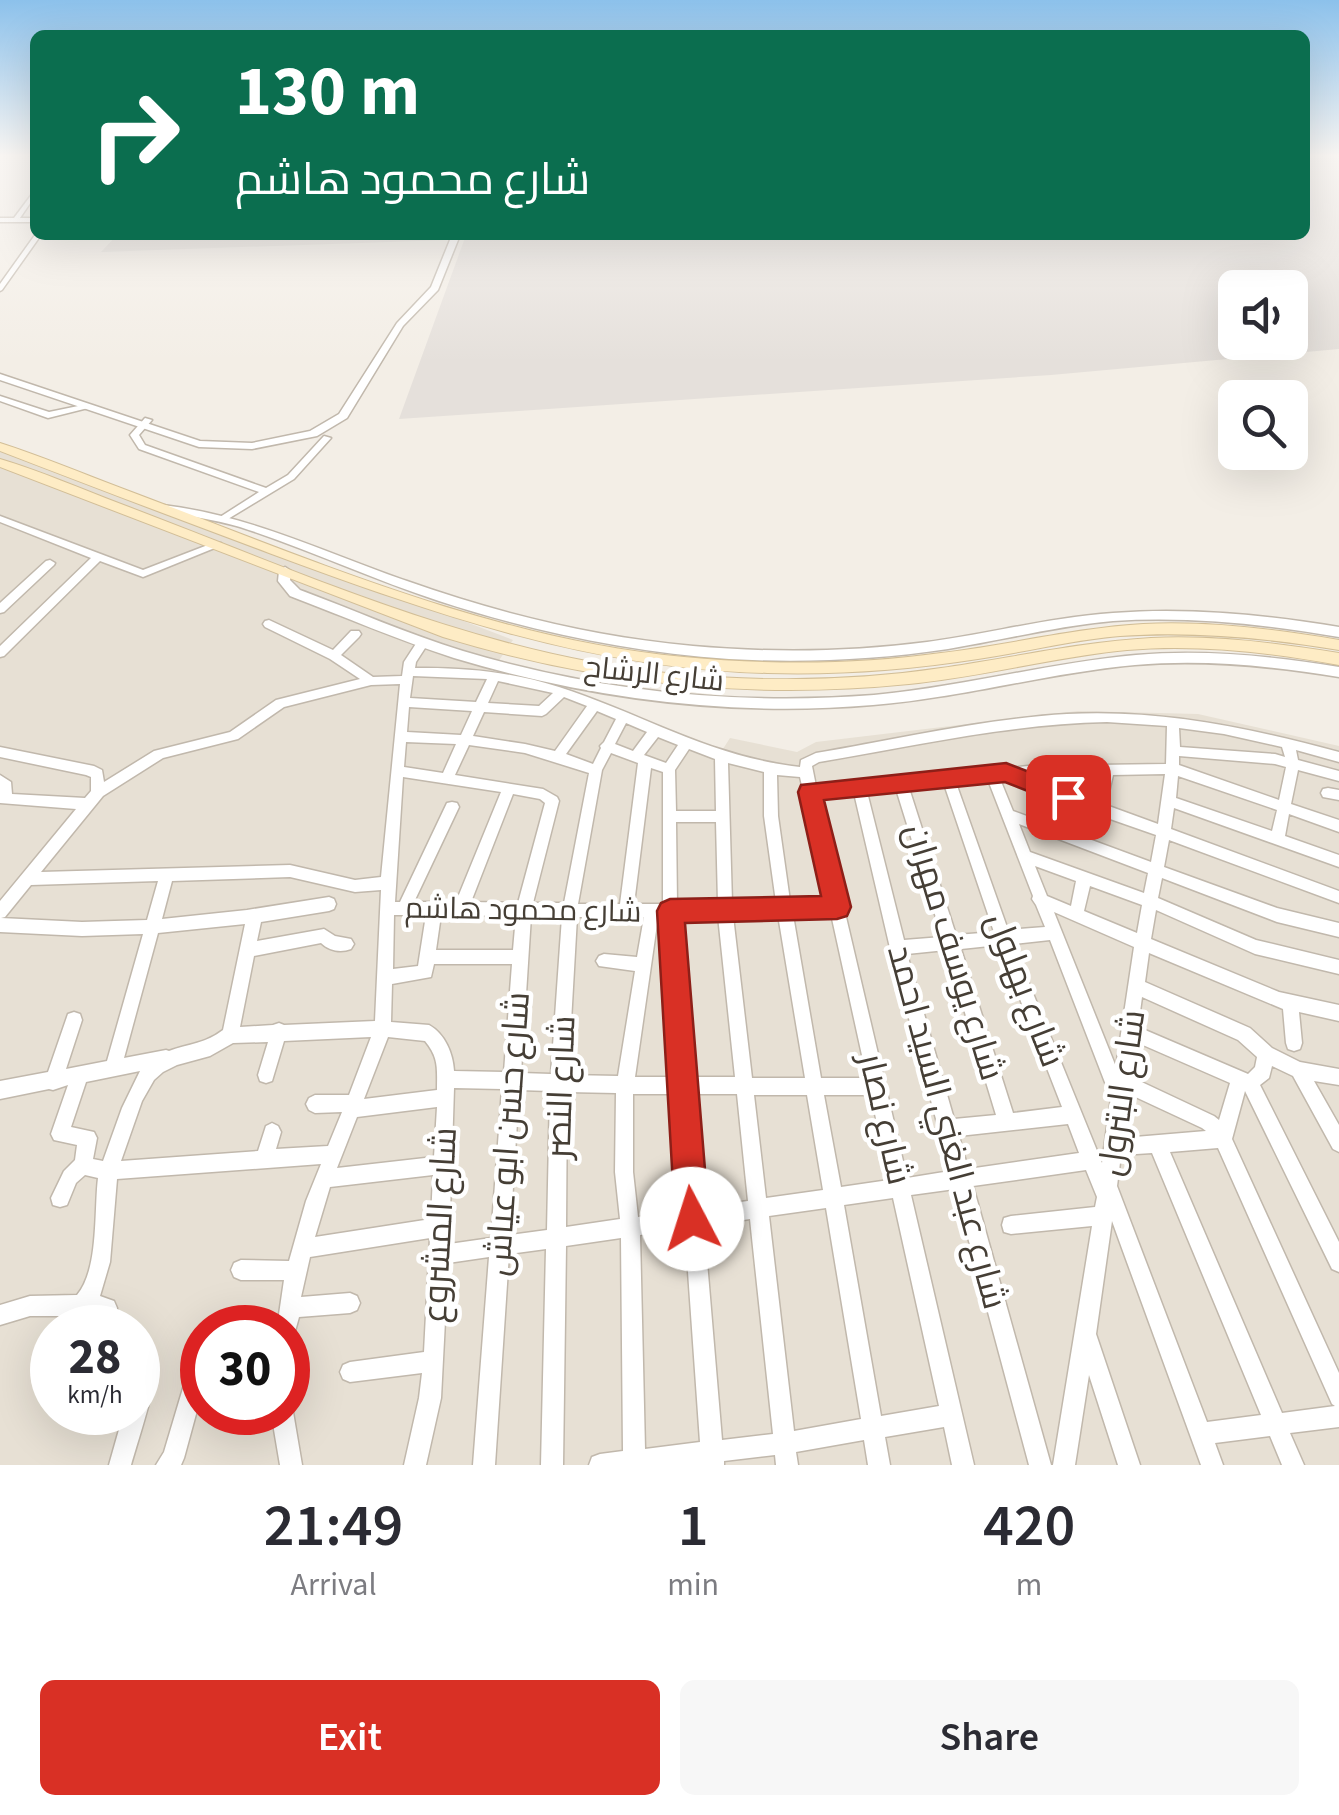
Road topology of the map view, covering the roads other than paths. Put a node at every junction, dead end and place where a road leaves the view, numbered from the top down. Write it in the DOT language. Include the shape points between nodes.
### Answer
graph roads {
  1 [pos="34,240"];
  2 [pos="454,240"];
  3 [pos="0,289"];
  4 [pos="0,373"];
  5 [pos="0,398"];
  6 [pos="88,407"];
  7 [pos="144,423"];
  8 [pos="327,438"];
  9 [pos="0,448"];
  10 [pos="0,463"];
  11 [pos="266,492"];
  12 [pos="163,508"];
  13 [pos="0,519"];
  14 [pos="223,520"];
  15 [pos="217,545"];
  16 [pos="97,558"];
  17 [pos="50,564"];
  18 [pos="285,571"];
  19 [pos="0,609"];
  20 [pos="269,624"];
  21 [pos="1339,632"];
  22 [pos="355,634"];
  23 [pos="423,642"];
  24 [pos="1339,645"];
  25 [pos="0,653"];
  26 [pos="334,656"];
  27 [pos="1339,659"];
  28 [pos="1339,672"];
  29 [pos="495,675"];
  30 [pos="406,676"];
  31 [pos="371,681"];
  32 [pos="562,692"];
  33 [pos="403,702"];
  34 [pos="482,704"];
  35 [pos="594,706"];
  36 [pos="622,718"];
  37 [pos="1173,722"];
  38 [pos="655,731"];
  39 [pos="402,737"];
  40 [pos="464,738"];
  41 [pos="687,742"];
  42 [pos="1287,742"];
  43 [pos="606,746"];
  44 [pos="559,754"];
  45 [pos="2,756"];
  46 [pos="1339,757"];
  47 [pos="721,758"];
  48 [pos="640,760"];
  49 [pos="1174,760"];
  50 [pos="1293,764"];
  51 [pos="670,769"];
  52 [pos="596,770"];
  53 [pos="1108,770"];
  54 [pos="399,771"];
  55 [pos="770,771"];
  56 [pos="999,774"];
  57 [pos="1339,776"];
  58 [pos="447,778"];
  59 [pos="948,778"];
  60 [pos="0,780"];
  61 [pos="808,782"];
  62 [pos="902,783"];
  63 [pos="859,787"];
  64 [pos="508,788"];
  65 [pos="93,798"];
  66 [pos="1170,802"];
  67 [pos="1286,806"];
  68 [pos="452,807"];
  69 [pos="1098,809"];
  70 [pos="1008,814"];
  71 [pos="670,816"];
  72 [pos="722,817"];
  73 [pos="1339,826"];
  74 [pos="1163,834"];
  75 [pos="1277,840"];
  76 [pos="1024,856"];
  77 [pos="1339,860"];
  78 [pos="1156,867"];
  79 [pos="167,874"];
  80 [pos="1084,878"];
  81 [pos="29,879"];
  82 [pos="388,884"];
  83 [pos="1339,898"];
  84 [pos="1040,899"];
  85 [pos="1150,901"];
  86 [pos="329,904"];
  87 [pos="837,907"];
  88 [pos="396,908"];
  89 [pos="436,908"];
  90 [pos="460,908"];
  91 [pos="524,908"];
  92 [pos="784,908"];
  93 [pos="570,909"];
  94 [pos="725,910"];
  95 [pos="626,911"];
  96 [pos="661,911"];
  97 [pos="0,912"];
  98 [pos="1076,915"];
  99 [pos="254,917"];
  100 [pos="0,925"];
  101 [pos="152,927"];
  102 [pos="1339,930"];
  103 [pos="1052,932"];
  104 [pos="1003,938"];
  105 [pos="948,943"];
  106 [pos="346,944"];
  107 [pos="1142,944"];
  108 [pos="898,948"];
  109 [pos="248,950"];
  110 [pos="426,957"];
  111 [pos="521,957"];
  112 [pos="604,961"];
  113 [pos="644,965"];
  114 [pos="1339,967"];
  115 [pos="385,978"];
  116 [pos="1136,986"];
  117 [pos="1290,1002"];
  118 [pos="1338,1016"];
  119 [pos="74,1020"];
  120 [pos="384,1029"];
  121 [pos="279,1031"];
  122 [pos="1131,1032"];
  123 [pos="230,1035"];
  124 [pos="1294,1043"];
  125 [pos="1266,1054"];
  126 [pos="173,1057"];
  127 [pos="113,1068"];
  128 [pos="1299,1070"];
  129 [pos="266,1075"];
  130 [pos="80,1076"];
  131 [pos="1339,1077"];
  132 [pos="1245,1081"];
  133 [pos="52,1082"];
  134 [pos="511,1082"];
  135 [pos="559,1084"];
  136 [pos="625,1086"];
  137 [pos="681,1086"];
  138 [pos="816,1086"];
  139 [pos="878,1086"];
  140 [pos="744,1087"];
  141 [pos="446,1088"];
  142 [pos="0,1090"];
  143 [pos="1122,1092"];
  144 [pos="315,1104"];
  145 [pos="354,1106"];
  146 [pos="1072,1114"];
  147 [pos="1006,1122"];
  148 [pos="947,1129"];
  149 [pos="272,1132"];
  150 [pos="1223,1137"];
  151 [pos="1156,1143"];
  152 [pos="1339,1143"];
  153 [pos="1114,1147"];
  154 [pos="334,1154"];
  155 [pos="265,1159"];
  156 [pos="1090,1160"];
  157 [pos="83,1164"];
  158 [pos="444,1165"];
  159 [pos="109,1172"];
  160 [pos="325,1178"];
  161 [pos="961,1180"];
  162 [pos="900,1186"];
  163 [pos="832,1197"];
  164 [pos="60,1198"];
  165 [pos="1107,1202"];
  166 [pos="760,1209"];
  167 [pos="692,1219"];
  168 [pos="1011,1225"];
  169 [pos="442,1227"];
  170 [pos="630,1230"];
  171 [pos="558,1239"];
  172 [pos="499,1247"];
  173 [pos="303,1248"];
  174 [pos="440,1254"];
  175 [pos="1339,1262"];
  176 [pos="241,1270"];
  177 [pos="296,1272"];
  178 [pos="86,1301"];
  179 [pos="350,1304"];
  180 [pos="98,1305"];
  181 [pos="290,1305"];
  182 [pos="310,1313"];
  183 [pos="0,1315"];
  184 [pos="1087,1336"];
  185 [pos="433,1361"];
  186 [pos="350,1372"];
  187 [pos="1339,1397"];
  188 [pos="952,1416"];
  189 [pos="1339,1416"];
  190 [pos="1275,1424"];
  191 [pos="873,1428"];
  192 [pos="180,1430"];
  193 [pos="1200,1434"];
  194 [pos="129,1435"];
  195 [pos="286,1435"];
  196 [pos="786,1454"];
  197 [pos="713,1458"];
  198 [pos="170,1462"];
  199 [pos="634,1463"];
  200 [pos="120,1465"];
  201 [pos="291,1465"];
  202 [pos="415,1465"];
  203 [pos="484,1465"];
  204 [pos="552,1465"];
  205 [pos="600,1465"];
  206 [pos="879,1465"];
  207 [pos="962,1465"];
  208 [pos="1040,1465"];
  209 [pos="1064,1465"];
  210 [pos="1130,1465"];
  211 [pos="1212,1465"];
  212 [pos="1292,1465"];
  1 -- 3 [label="street"];
  2 -- 7 [label="street" via="435,288 400,325 344,416 310,432 226,448"];
  4 -- 6 [label="street"];
  4 -- 7 [label="street"];
  5 -- 6 [label="street" via="48,416"];
  6 -- 7 [label="street"];
  7 -- 11 [label="street" via="134,434 142,447"];
  8 -- 11 [label="street" via="303,467"];
  9 -- 12 [label="main road, شارع الرشاح"];
  10 -- 15 [label="main road, شارع الرشاح"];
  11 -- 14 [label="street"];
  12 -- 14 [label="street"];
  12 -- 24 [label="main road, شارع الرشاح" via="485,626 563,646 674,662 868,666 1146,629 1228,630"];
  13 -- 16 [label="street"];
  14 -- 21 [label="street" via="492,615 663,648 772,656 898,650 1084,620 1164,615"];
  15 -- 16 [label="street" via="155,572"];
  15 -- 18 [label="main road, شارع الرشاح"];
  16 -- 25 [label="street"];
  17 -- 19 [label="street"];
  18 -- 23 [label="street" via="284,581 295,592"];
  18 -- 27 [label="main road, شارع الرشاح" via="476,642 574,665 690,681 906,679 1165,643"];
  20 -- 26 [label="street"];
  22 -- 26 [label="street"];
  23 -- 28 [label="street" via="589,686 732,702 926,695 1153,659 1238,659"];
  23 -- 30 [label="street"];
  26 -- 31 [label="street"];
  29 -- 30 [label="street"];
  29 -- 32 [label="street"];
  29 -- 34 [label="street"];
  30 -- 31 [label="street"];
  30 -- 33 [label="street"];
  31 -- 65 [label="street" via="280,703 234,736 159,754"];
  32 -- 34 [label="street" via="542,711"];
  32 -- 35 [label="street"];
  33 -- 34 [label="street"];
  33 -- 39 [label="street"];
  34 -- 40 [label="street"];
  35 -- 36 [label="street"];
  35 -- 44 [label="street"];
  36 -- 38 [label="street"];
  36 -- 43 [label="street, شارع النصر"];
  37 -- 42 [label="street"];
  37 -- 49 [label="street, شارع البترول"];
  37 -- 61 [label="street" via="1018,724 816,758 806,764"];
  38 -- 41 [label="street"];
  38 -- 48 [label="street"];
  39 -- 40 [label="street"];
  39 -- 54 [label="street"];
  40 -- 44 [label="street"];
  40 -- 58 [label="street"];
  41 -- 47 [label="street"];
  41 -- 51 [label="street"];
  42 -- 46 [label="street"];
  42 -- 50 [label="street"];
  43 -- 48 [label="street"];
  43 -- 52 [label="street, شارع النصر"];
  44 -- 52 [label="street"];
  45 -- 65 [label="street" via="90,770 97,774"];
  47 -- 55 [label="street"];
  47 -- 72 [label="street"];
  48 -- 51 [label="street"];
  48 -- 95 [label="street"];
  49 -- 50 [label="street"];
  49 -- 53 [label="street"];
  49 -- 66 [label="street, شارع البترول"];
  49 -- 67 [label="street"];
  50 -- 57 [label="street"];
  50 -- 67 [label="street"];
  51 -- 71 [label="street"];
  52 -- 93 [label="street, شارع النصر"];
  53 -- 56 [label="street"];
  53 -- 69 [label="street"];
  54 -- 58 [label="street"];
  54 -- 82 [label="street"];
  55 -- 61 [label="street"];
  55 -- 92 [label="street"];
  56 -- 59 [label="street"];
  56 -- 69 [label="street"];
  56 -- 70 [label="street"];
  58 -- 64 [label="street"];
  59 -- 62 [label="street"];
  59 -- 104 [label="street, شارع بهلول"];
  60 -- 65 [label="street" via="4,799"];
  61 -- 63 [label="street"];
  61 -- 87 [label="street, شارع نصار"];
  62 -- 63 [label="street"];
  62 -- 105 [label="street, شارع يوسف مهران"];
  63 -- 108 [label="street, شارع عبد الغني السيد احمد"];
  64 -- 90 [label="street"];
  64 -- 91 [label="street, شارع حسن ابو عياش" via="543,794 552,806"];
  65 -- 81 [label="street"];
  66 -- 74 [label="street, شارع البترول"];
  66 -- 75 [label="street"];
  67 -- 73 [label="street"];
  67 -- 75 [label="street"];
  68 -- 88 [label="street"];
  69 -- 74 [label="street"];
  70 -- 76 [label="street"];
  70 -- 78 [label="street"];
  71 -- 72 [label="street"];
  71 -- 96 [label="street"];
  72 -- 94 [label="street"];
  74 -- 78 [label="street, شارع البترول"];
  74 -- 83 [label="street"];
  75 -- 77 [label="street"];
  76 -- 80 [label="street"];
  76 -- 84 [label="street"];
  78 -- 85 [label="street, شارع البترول"];
  78 -- 102 [label="street" via="1277,914"];
  79 -- 81 [label="street"];
  79 -- 82 [label="street" via="290,870 355,886"];
  79 -- 101 [label="street"];
  80 -- 85 [label="street"];
  80 -- 98 [label="street"];
  81 -- 97 [label="street"];
  82 -- 88 [label="street"];
  84 -- 98 [label="street"];
  84 -- 103 [label="street"];
  85 -- 107 [label="street, شارع البترول"];
  85 -- 114 [label="street" via="1255,947"];
  86 -- 99 [label="street"];
  87 -- 92 [label="street, شارع محمود هاشم"];
  87 -- 139 [label="street, شارع نصار"];
  88 -- 89 [label="street, شارع محمود هاشم"];
  88 -- 115 [label="street"];
  89 -- 90 [label="street, شارع محمود هاشم"];
  89 -- 110 [label="street"];
  90 -- 91 [label="street, شارع محمود هاشم"];
  91 -- 93 [label="street, شارع محمود هاشم"];
  91 -- 111 [label="street, شارع حسن ابو عياش"];
  92 -- 94 [label="street, شارع محمود هاشم"];
  92 -- 138 [label="street"];
  93 -- 95 [label="street, شارع محمود هاشم"];
  93 -- 135 [label="street, شارع النصر"];
  94 -- 96 [label="street, شارع محمود هاشم"];
  94 -- 140 [label="street"];
  95 -- 96 [label="street, شارع محمود هاشم"];
  96 -- 113 [label="street"];
  96 -- 137 [label="street"];
  98 -- 107 [label="street"];
  99 -- 101 [label="street"];
  99 -- 109 [label="street"];
  100 -- 101 [label="street"];
  101 -- 127 [label="street"];
  103 -- 104 [label="street"];
  103 -- 143 [label="street"];
  104 -- 105 [label="street"];
  104 -- 146 [label="street, شارع بهلول"];
  105 -- 108 [label="street"];
  105 -- 147 [label="street, شارع يوسف مهران"];
  106 -- 109 [label="street" via="324,936"];
  107 -- 116 [label="street, شارع البترول"];
  107 -- 117 [label="street"];
  108 -- 148 [label="street, شارع عبد الغني السيد احمد"];
  109 -- 123 [label="street"];
  110 -- 111 [label="street"];
  110 -- 115 [label="street" via="423,974"];
  111 -- 134 [label="street, شارع حسن ابو عياش"];
  112 -- 113 [label="street"];
  113 -- 136 [label="street"];
  115 -- 120 [label="street"];
  116 -- 122 [label="street, شارع البترول"];
  116 -- 125 [label="street" via="1244,1034"];
  117 -- 118 [label="street"];
  117 -- 124 [label="street"];
  119 -- 133 [label="street"];
  120 -- 121 [label="street"];
  120 -- 141 [label="street, شارع المشروع" via="429,1034 439,1045"];
  120 -- 145 [label="street"];
  121 -- 123 [label="street"];
  121 -- 129 [label="street"];
  122 -- 132 [label="street"];
  122 -- 143 [label="street, شارع البترول"];
  123 -- 126 [label="street" via="215,1048"];
  125 -- 128 [label="street"];
  125 -- 132 [label="street" via="1263,1072"];
  126 -- 127 [label="street"];
  126 -- 159 [label="street" via="147,1075"];
  127 -- 130 [label="street"];
  128 -- 131 [label="street"];
  128 -- 152 [label="street"];
  130 -- 133 [label="street"];
  130 -- 157 [label="street" via="60,1128 64,1138 88,1138"];
  132 -- 150 [label="street"];
  132 -- 175 [label="street"];
  133 -- 142 [label="street"];
  134 -- 135 [label="street"];
  134 -- 141 [label="street"];
  134 -- 172 [label="street, شارع حسن ابو عياش"];
  135 -- 136 [label="street"];
  135 -- 171 [label="street, شارع النصر"];
  136 -- 137 [label="street"];
  136 -- 170 [label="street"];
  137 -- 140 [label="street"];
  137 -- 167 [label="street"];
  138 -- 139 [label="street"];
  138 -- 140 [label="street"];
  138 -- 163 [label="street"];
  139 -- 162 [label="street, شارع نصار"];
  140 -- 166 [label="street"];
  141 -- 145 [label="street"];
  141 -- 158 [label="street, شارع المشروع"];
  143 -- 150 [label="street" via="1208,1122"];
  143 -- 153 [label="street, شارع البترول"];
  144 -- 145 [label="street"];
  145 -- 154 [label="street"];
  146 -- 147 [label="street"];
  146 -- 156 [label="street, شارع بهلول"];
  147 -- 148 [label="street"];
  148 -- 161 [label="street, شارع عبد الغني السيد احمد"];
  149 -- 155 [label="street"];
  150 -- 151 [label="street"];
  150 -- 187 [label="street"];
  151 -- 153 [label="street"];
  151 -- 190 [label="street"];
  153 -- 165 [label="street, شارع البترول"];
  154 -- 155 [label="street"];
  154 -- 160 [label="street"];
  155 -- 159 [label="street"];
  156 -- 161 [label="street"];
  156 -- 165 [label="street, شارع بهلول"];
  157 -- 159 [label="street"];
  157 -- 164 [label="street"];
  158 -- 160 [label="street"];
  158 -- 169 [label="street, شارع المشروع"];
  159 -- 178 [label="street" via="101,1254"];
  160 -- 173 [label="street"];
  161 -- 162 [label="street"];
  161 -- 208 [label="street, شارع عبد الغني السيد احمد"];
  162 -- 163 [label="street"];
  162 -- 188 [label="street, شارع نصار"];
  163 -- 166 [label="street"];
  163 -- 191 [label="street"];
  165 -- 168 [label="street"];
  165 -- 184 [label="street, شارع البترول"];
  165 -- 193 [label="street, شارع بهلول"];
  166 -- 167 [label="street"];
  166 -- 196 [label="street"];
  167 -- 170 [label="street"];
  167 -- 197 [label="street"];
  169 -- 173 [label="street"];
  169 -- 174 [label="street, شارع المشروع"];
  170 -- 171 [label="street"];
  170 -- 199 [label="street"];
  171 -- 172 [label="street"];
  171 -- 204 [label="street, شارع النصر"];
  172 -- 174 [label="street"];
  172 -- 203 [label="street, شارع حسن ابو عياش"];
  173 -- 177 [label="street"];
  174 -- 185 [label="street, شارع المشروع"];
  176 -- 177 [label="street"];
  177 -- 181 [label="street"];
  178 -- 180 [label="street"];
  178 -- 183 [label="street"];
  179 -- 182 [label="street"];
  184 -- 209 [label="street, شارع البترول"];
  184 -- 210 [label="street"];
  185 -- 186 [label="street"];
  185 -- 202 [label="street, شارع المشروع"];
  188 -- 191 [label="street"];
  188 -- 207 [label="street, شارع نصار"];
  189 -- 190 [label="street"];
  190 -- 193 [label="street"];
  190 -- 212 [label="street"];
  191 -- 196 [label="street"];
  191 -- 206 [label="street"];
  192 -- 198 [label="street"];
  193 -- 211 [label="street, شارع بهلول"];
  194 -- 200 [label="street"];
  195 -- 201 [label="street"];
  196 -- 197 [label="street"];
  197 -- 199 [label="street"];
  199 -- 205 [label="street"];
}
